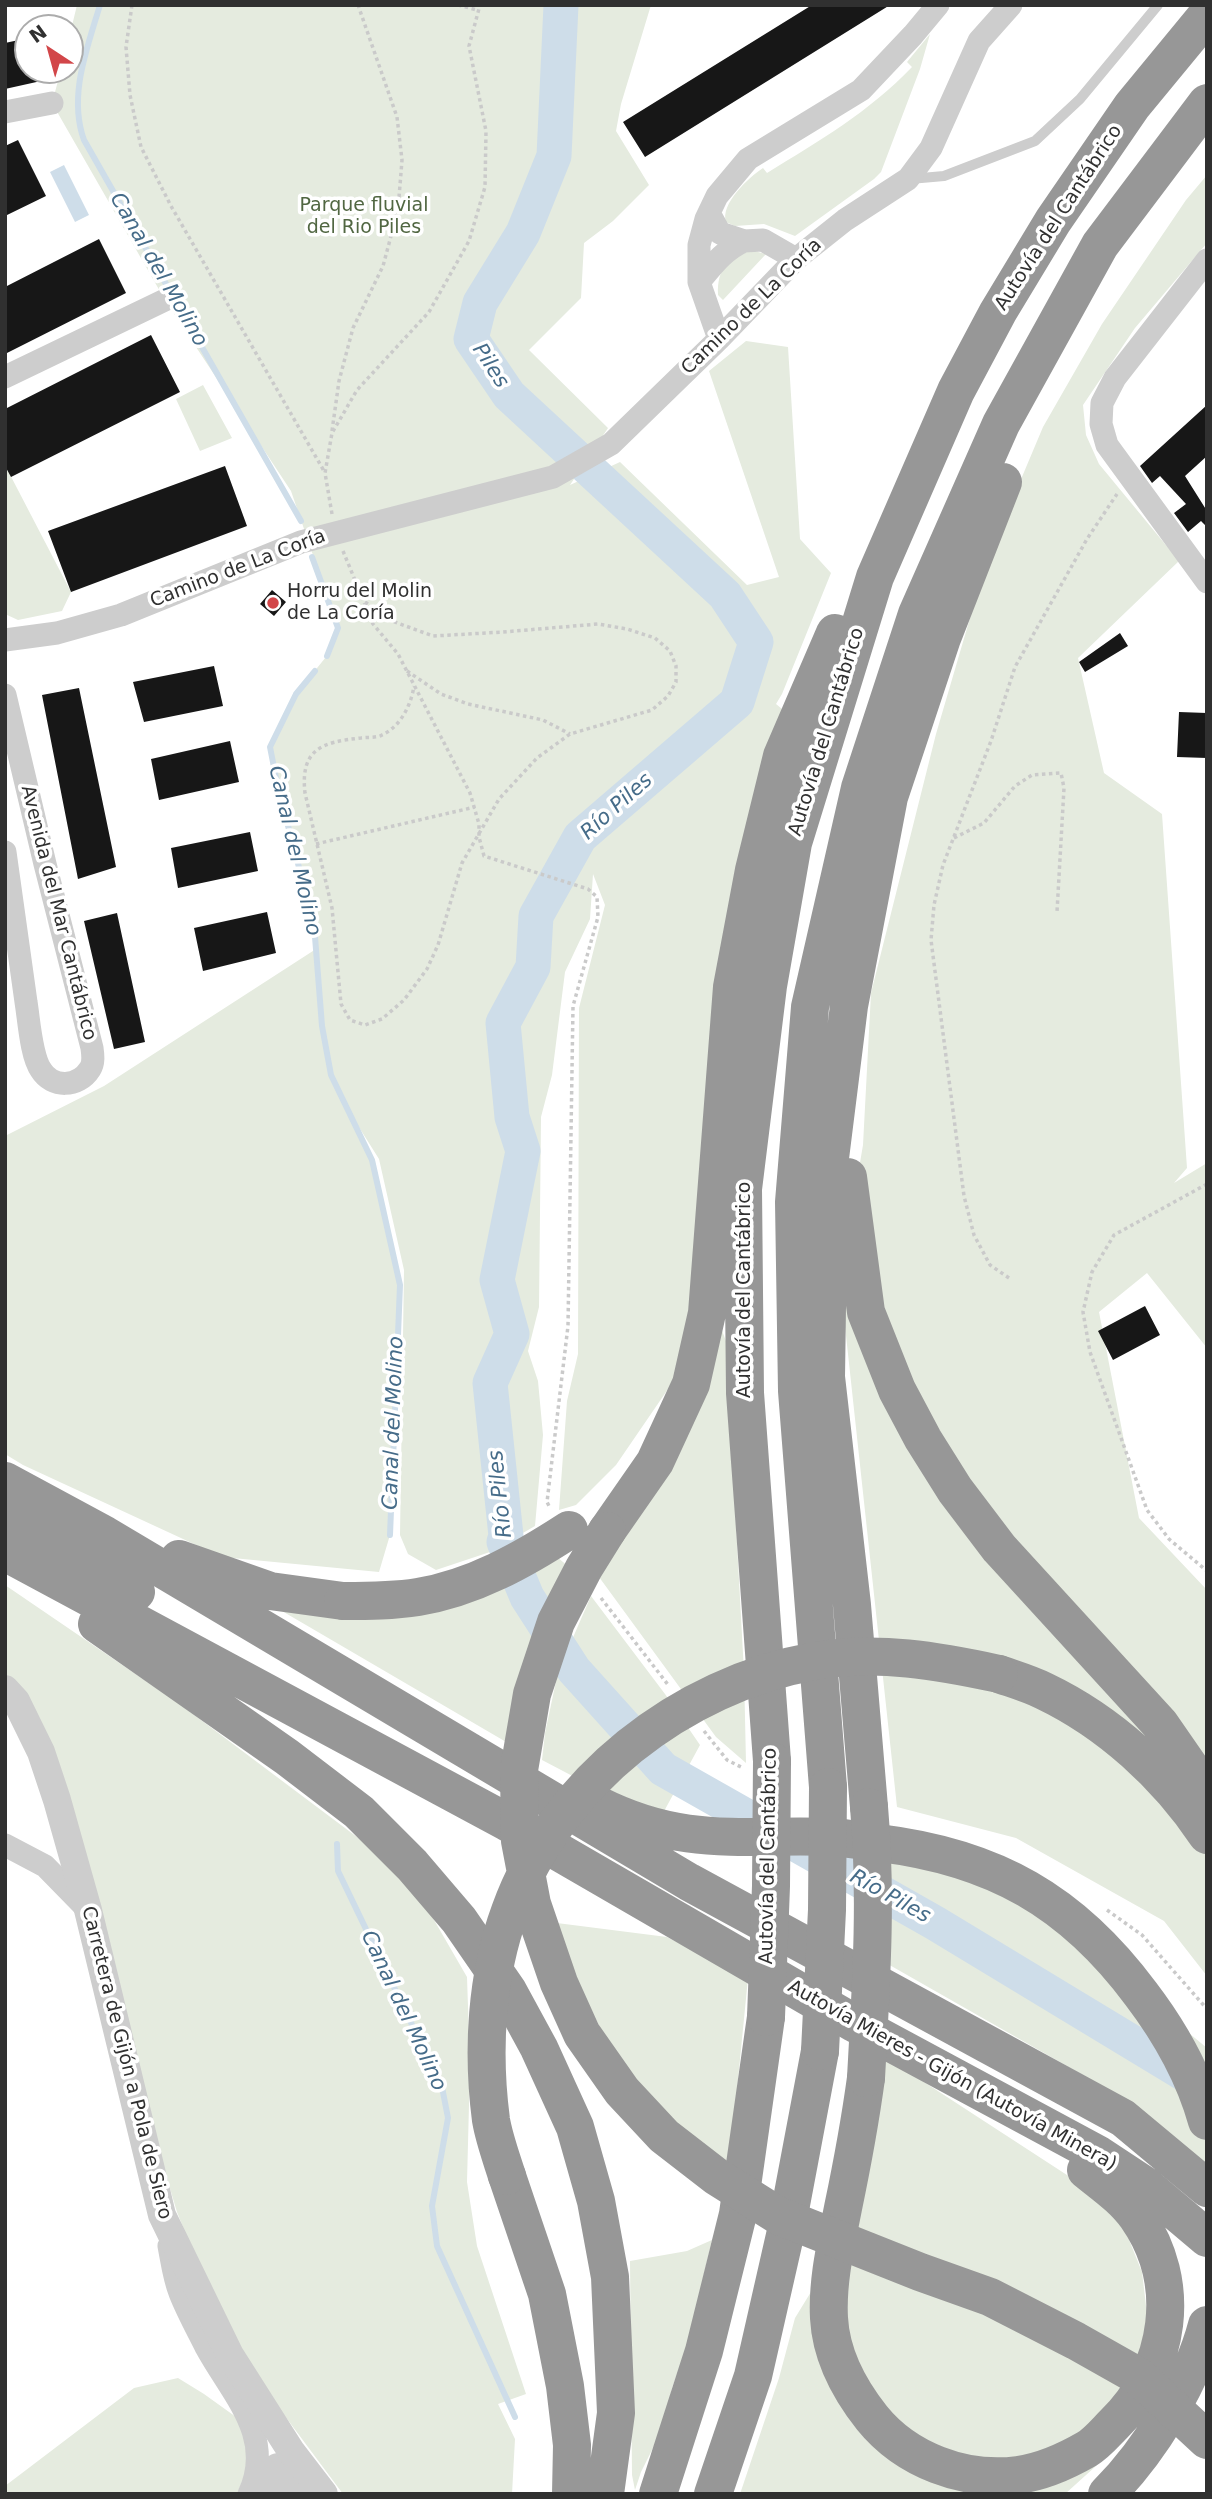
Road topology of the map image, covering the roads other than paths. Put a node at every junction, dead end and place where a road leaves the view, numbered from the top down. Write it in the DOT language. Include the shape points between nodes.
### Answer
graph roads {
  1 [pos="938,5"];
  2 [pos="1012,5"];
  3 [pos="1158,5"];
  4 [pos="1207,15"];
  5 [pos="52,103"];
  6 [pos="1207,103"];
  7 [pos="5,112"];
  8 [pos="1207,129"];
  9 [pos="908,179"];
  10 [pos="709,213"];
  11 [pos="744,241"];
  12 [pos="796,258"];
  13 [pos="1207,260"];
  14 [pos="699,282"];
  15 [pos="165,300"];
  16 [pos="719,339"];
  17 [pos="5,377"];
  18 [pos="956,391"];
  19 [pos="1207,582"];
  20 [pos="5,640"];
  21 [pos="5,695"];
  22 [pos="5,852"];
  23 [pos="849,1006"];
  24 [pos="691,1384"];
  25 [pos="5,1481"];
  26 [pos="105,1535"];
  27 [pos="6,1541"];
  28 [pos="337,1688"];
  29 [pos="5,1689"];
  30 [pos="1207,1792"];
  31 [pos="507,1822"];
  32 [pos="1207,1835"];
  33 [pos="5,1845"];
  34 [pos="88,1910"];
  35 [pos="854,2023"];
  36 [pos="1207,2121"];
  37 [pos="1207,2188"];
  38 [pos="162,2215"];
  39 [pos="1207,2238"];
  40 [pos="1207,2325"];
  41 [pos="1207,2440"];
  42 [pos="299,2460"];
  43 [pos="261,2491"];
  44 [pos="305,2494"];
  45 [pos="324,2494"];
  46 [pos="571,2494"];
  47 [pos="605,2494"];
  48 [pos="658,2494"];
  49 [pos="713,2494"];
  50 [pos="1107,2494"];
  1 -- 10 [label="street" via="861,90 748,159"];
  2 -- 9 [label="street, Camino de La Coría" via="979,41 931,148"];
  3 -- 9 [label="lane" via="1080,99 1035,141 944,176"];
  4 -- 18 [label="highway, Autovía del Cantábrico" via="1132,106 1052,220"];
  5 -- 7 [label="street"];
  6 -- 49 [label="highway, bridge" via="1100,245 1002,424 923,602 860,788 810,1007 794,1202 797,1377 828,1787 820,2051 753,2376"];
  8 -- 23 [label="highway" via="1122,249 1001,487 942,638 889,797"];
  9 -- 12 [label="street, Camino de La Coría"];
  10 -- 11 [label="street" via="720,233"];
  10 -- 14 [label="street" via="699,245"];
  11 -- 12 [label="street" via="763,240"];
  11 -- 14 [label="street" via="730,247"];
  12 -- 16 [label="street, Camino de La Coría"];
  13 -- 19 [label="street" via="1115,378 1102,403 1101,425 1107,444"];
  14 -- 16 [label="street"];
  15 -- 17 [label="street"];
  16 -- 20 [label="street, Camino de La Coría" via="611,444 553,477 301,542 121,615 57,633"];
  18 -- 24 [label="highway" via="890,507 782,756 732,987 707,1313"];
  18 -- 48 [label="highway, Autovía del Cantábrico, bridge" via="875,577 793,843 768,986 743,1202 745,1393 772,1760 766,2017 738,2214 704,2351"];
  21 -- 22 [label="street, Avenida del Mar Cantábrico" via="92,1048 89,1071 74,1082 48,1080 38,1067"];
  23 -- 30 [label="highway" via="845,1149 852,1215 866,1312 897,1390 955,1490 999,1548 1160,1724"];
  23 -- 35 [label="highway, bridge" via="829,1166 827,1377 874,1861 874,1934 866,2078 831,2270 829,2319 840,2367 856,2398 882,2430 947,2470 1019,2475 1090,2448 1125,2413 1157,2360 1167,2310 1158,2259 1148,2235 1135,2214 1082,2167 981,2106"];
  24 -- 26 [label="highway, bridge" via="612,1495 569,1530 506,1567 450,1589 397,1599 343,1601 270,1591"];
  24 -- 41 [label="highway, bridge" via="655,1462 584,1568 556,1622 532,1694 519,1770 520,1840 532,1904 582,2034 647,2118 717,2177 779,2217 990,2297 1076,2341 1138,2376"];
  25 -- 26 [label="highway"];
  26 -- 28 [label="highway"];
  27 -- 28 [label="highway"];
  27 -- 31 [label="highway"];
  27 -- 47 [label="highway" via="63,1600 359,1812 459,1920 508,1990 575,2127 596,2201 610,2277 616,2413"];
  28 -- 31 [label="highway"];
  28 -- 36 [label="highway, bridge" via="661,1830 697,1837 833,1838 923,1848 975,1863 1043,1897 1082,1927 1125,1973 1181,2055"];
  28 -- 37 [label="highway" via="1123,2118"];
  29 -- 34 [label="street, Carretera de Gijón a Pola de Siero" via="16,1701 41,1752"];
  31 -- 35 [label="highway, Autovía Mieres - Gijón (Autovía Minera)"];
  32 -- 46 [label="highway, bridge" via="1165,1781 1082,1712 1043,1690 999,1674 930,1660 816,1660 752,1677 692,1703 598,1772 565,1812 530,1867 510,1911 487,2021 492,2123 547,2294 572,2445"];
  33 -- 34 [label="street" via="45,1866"];
  34 -- 38 [label="street, Carretera de Gijón a Pola de Siero"];
  35 -- 39 [label="highway, Autovía Mieres - Gijón (Autovía Minera)" via="1099,2155 1143,2184"];
  38 -- 42 [label="street, Carretera de Gijón a Pola de Siero" via="230,2355"];
  38 -- 43 [label="street" via="179,2291 240,2400 258,2444"];
  40 -- 50 [label="highway" via="1155,2436"];
  42 -- 43 [label="street" via="276,2465"];
  42 -- 45 [label="street, Carretera de Gijón a Pola de Siero"];
  43 -- 44 [label="street" via="293,2489"];
}
